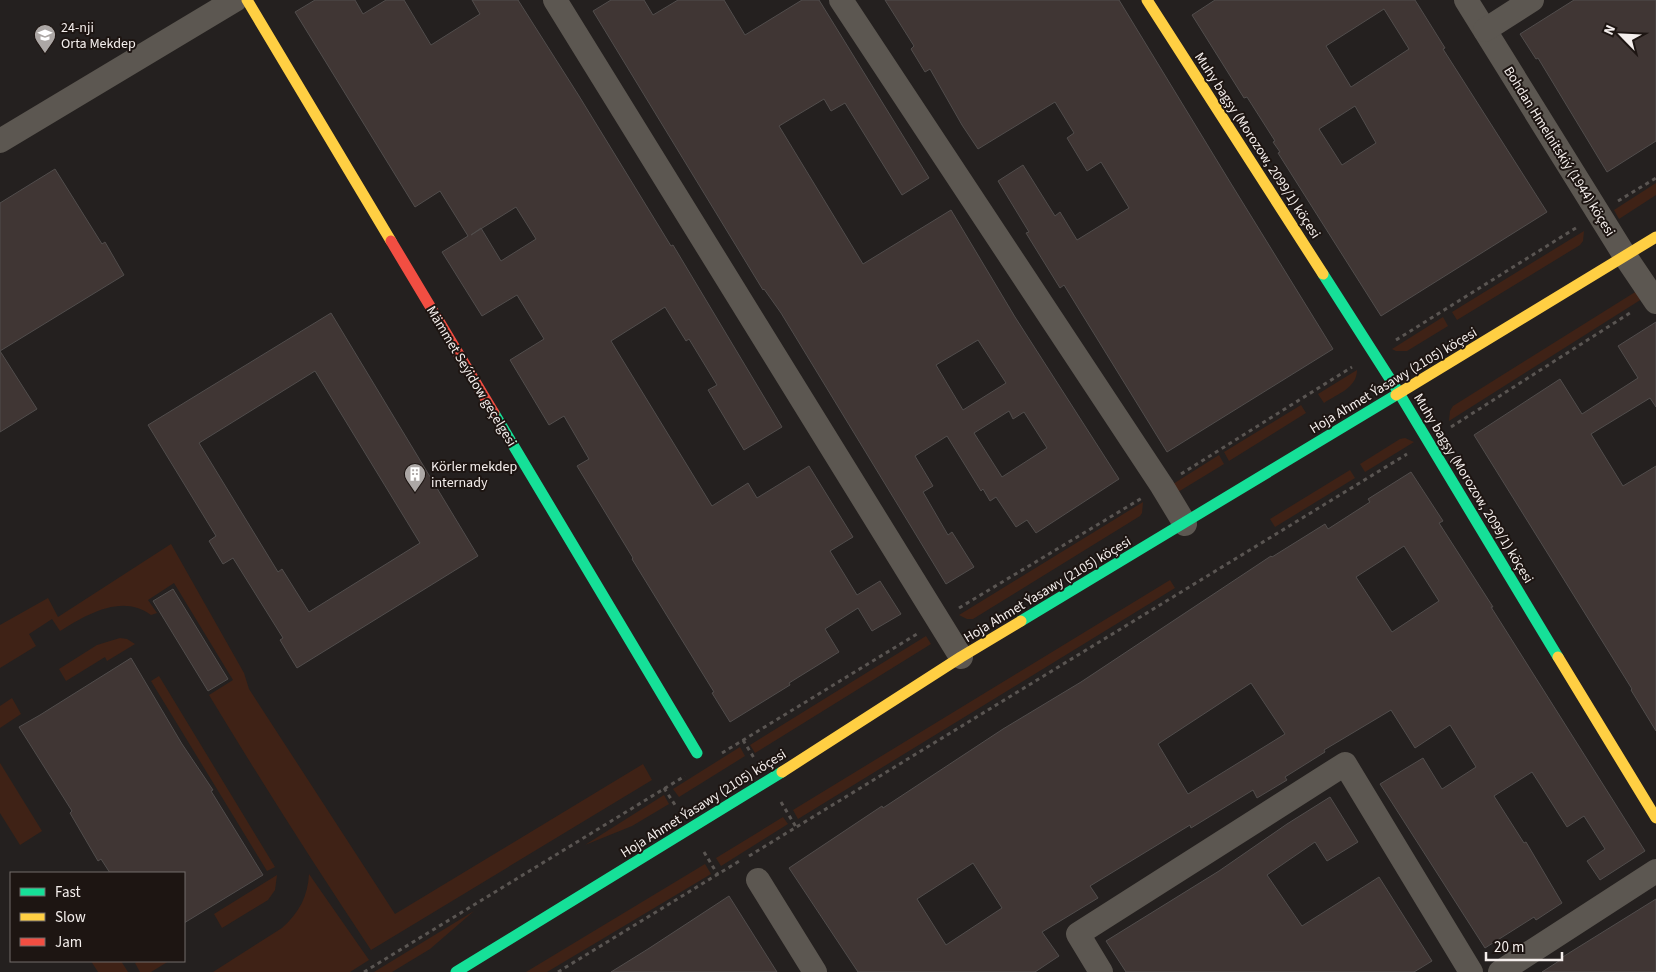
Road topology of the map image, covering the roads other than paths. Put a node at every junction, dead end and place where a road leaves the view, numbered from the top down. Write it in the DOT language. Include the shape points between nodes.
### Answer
graph roads {
  1 [pos="235,0"];
  2 [pos="247,0"];
  3 [pos="555,0"];
  4 [pos="841,0"];
  5 [pos="1147,0"];
  6 [pos="1466,0"];
  7 [pos="1532,0"];
  8 [pos="1485,30"];
  9 [pos="0,141"];
  10 [pos="1656,237"];
  11 [pos="1626,256"];
  12 [pos="1655,300"];
  13 [pos="1399,393"];
  14 [pos="1186,524"];
  15 [pos="961,657"];
  16 [pos="697,753"];
  17 [pos="1656,818"];
  18 [pos="1656,871"];
  19 [pos="758,880"];
  20 [pos="456,972"];
  21 [pos="815,972"];
  22 [pos="1101,972"];
  23 [pos="1471,972"];
  24 [pos="1500,972"];
  1 -- 9 [label="street"];
  2 -- 16 [label="street, Mämmet Seýidow geçelgesi"];
  3 -- 15 [label="street"];
  4 -- 14 [label="street"];
  5 -- 13 [label="street, Muhy bagşy (Morozow, 2099/1) köçesi"];
  6 -- 8 [label="street, Bohdan Hmelnitskiý (1944) köçesi"];
  7 -- 8 [label="street"];
  8 -- 11 [label="street, Bohdan Hmelnitskiý (1944) köçesi"];
  10 -- 11 [label="street, Hoja Ahmet Ýasawy (2105) köçesi"];
  11 -- 12 [label="street, Bohdan Hmelnitskiý (1944) köçesi"];
  11 -- 13 [label="street, Hoja Ahmet Ýasawy (2105) köçesi"];
  13 -- 14 [label="street, Hoja Ahmet Ýasawy (2105) köçesi"];
  13 -- 17 [label="street, Muhy bagşy (Morozow, 2099/1) köçesi"];
  14 -- 15 [label="street, Hoja Ahmet Ýasawy (2105) köçesi"];
  15 -- 20 [label="street, Hoja Ahmet Ýasawy (2105) köçesi" via="768,781"];
  18 -- 24 [label="street"];
  19 -- 21 [label="street"];
  22 -- 23 [label="street" via="1078,934 1345,764"];
}
